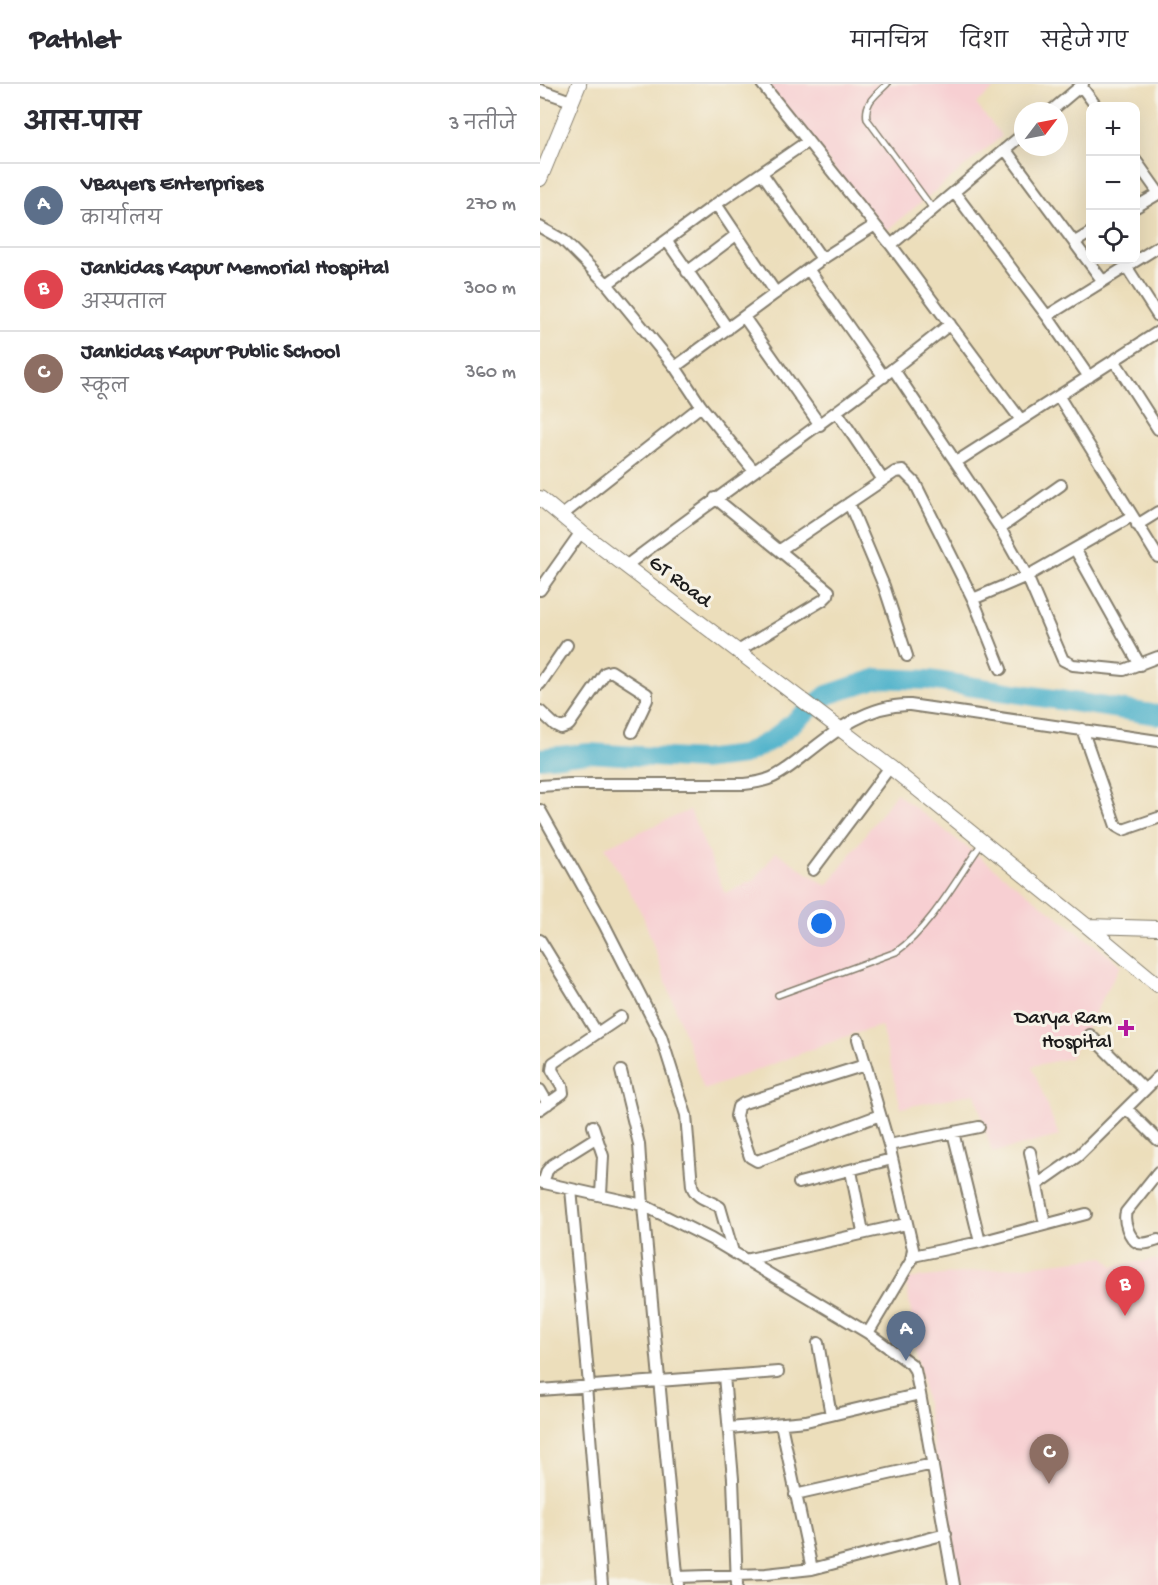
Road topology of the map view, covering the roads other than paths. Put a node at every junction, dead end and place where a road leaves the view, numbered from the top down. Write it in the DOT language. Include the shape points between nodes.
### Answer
graph roads {
  1 [pos="579,84"];
  2 [pos="762,84"];
  3 [pos="887,84"];
  4 [pos="1082,85"];
  5 [pos="540,90"];
  6 [pos="571,101"];
  7 [pos="1061,102"];
  8 [pos="1093,102"];
  9 [pos="808,141"];
  10 [pos="1014,142"];
  11 [pos="1005,149"];
  12 [pos="1140,167"];
  13 [pos="762,173"];
  14 [pos="540,179"];
  15 [pos="954,192"];
  16 [pos="1158,193"];
  17 [pos="716,204"];
  18 [pos="1140,204"];
  19 [pos="933,210"];
  20 [pos="875,225"];
  21 [pos="540,227"];
  22 [pos="736,235"];
  23 [pos="1086,235"];
  24 [pos="667,241"];
  25 [pos="1075,242"];
  26 [pos="891,244"];
  27 [pos="1158,247"];
  28 [pos="822,259"];
  29 [pos="1126,266"];
  30 [pos="808,270"];
  31 [pos="687,272"];
  32 [pos="1102,280"];
  33 [pos="607,284"];
  34 [pos="776,293"];
  35 [pos="1047,315"];
  36 [pos="1158,316"];
  37 [pos="744,317"];
  38 [pos="950,324"];
  39 [pos="728,328"];
  40 [pos="1158,332"];
  41 [pos="1114,360"];
  42 [pos="675,367"];
  43 [pos="894,370"];
  44 [pos="1089,376"];
  45 [pos="884,377"];
  46 [pos="1059,397"];
  47 [pos="701,406"];
  48 [pos="837,412"];
  49 [pos="1021,420"];
  50 [pos="820,425"];
  51 [pos="1158,429"];
  52 [pos="956,462"];
  53 [pos="754,471"];
  54 [pos="884,480"];
  55 [pos="1061,484"];
  56 [pos="540,498"];
  57 [pos="715,498"];
  58 [pos="849,503"];
  59 [pos="1158,512"];
  60 [pos="561,516"];
  61 [pos="1135,520"];
  62 [pos="1000,528"];
  63 [pos="581,532"];
  64 [pos="1075,549"];
  65 [pos="780,550"];
  66 [pos="1158,557"];
  67 [pos="627,566"];
  68 [pos="1027,576"];
  69 [pos="540,590"];
  70 [pos="973,599"];
  71 [pos="567,645"];
  72 [pos="738,651"];
  73 [pos="907,656"];
  74 [pos="1158,657"];
  75 [pos="1140,665"];
  76 [pos="1001,669"];
  77 [pos="540,684"];
  78 [pos="540,711"];
  79 [pos="835,724"];
  80 [pos="1082,729"];
  81 [pos="632,732"];
  82 [pos="1158,741"];
  83 [pos="891,767"];
  84 [pos="540,786"];
  85 [pos="540,810"];
  86 [pos="1158,818"];
  87 [pos="983,841"];
  88 [pos="813,870"];
  89 [pos="1087,926"];
  90 [pos="1158,927"];
  91 [pos="540,940"];
  92 [pos="1158,985"];
  93 [pos="778,994"];
  94 [pos="621,1017"];
  95 [pos="597,1033"];
  96 [pos="1090,1035"];
  97 [pos="858,1040"];
  98 [pos="865,1065"];
  99 [pos="621,1071"];
  100 [pos="1158,1077"];
  101 [pos="540,1090"];
  102 [pos="1144,1090"];
  103 [pos="544,1106"];
  104 [pos="1127,1109"];
  105 [pos="880,1115"];
  106 [pos="593,1126"];
  107 [pos="979,1127"];
  108 [pos="953,1132"];
  109 [pos="597,1137"];
  110 [pos="1158,1140"];
  111 [pos="889,1145"];
  112 [pos="1030,1152"];
  113 [pos="892,1159"];
  114 [pos="851,1171"];
  115 [pos="1158,1172"];
  116 [pos="541,1183"];
  117 [pos="799,1183"];
  118 [pos="1038,1184"];
  119 [pos="571,1189"];
  120 [pos="601,1195"];
  121 [pos="643,1205"];
  122 [pos="1086,1214"];
  123 [pos="906,1224"];
  124 [pos="1045,1224"];
  125 [pos="863,1232"];
  126 [pos="1158,1240"];
  127 [pos="980,1242"];
  128 [pos="733,1252"];
  129 [pos="913,1256"];
  130 [pos="745,1260"];
  131 [pos="868,1333"];
  132 [pos="818,1343"];
  133 [pos="778,1371"];
  134 [pos="724,1376"];
  135 [pos="660,1380"];
  136 [pos="588,1386"];
  137 [pos="540,1390"];
  138 [pos="920,1394"];
  139 [pos="831,1415"];
  140 [pos="781,1424"];
  141 [pos="729,1428"];
  142 [pos="933,1464"];
  143 [pos="795,1495"];
  144 [pos="946,1534"];
  145 [pos="812,1569"];
  146 [pos="736,1580"];
  147 [pos="677,1581"];
  148 [pos="602,1585"];
  149 [pos="954,1585"];
  1 -- 6 [label="main road"];
  2 -- 9 [label="street"];
  3 -- 19 [label="lane" via="869,102 867,119"];
  4 -- 7 [label="street"];
  4 -- 8 [label="street"];
  5 -- 6 [label="street"];
  6 -- 14 [label="main road"];
  9 -- 13 [label="street"];
  9 -- 20 [label="street"];
  10 -- 11 [label="street"];
  11 -- 15 [label="street"];
  11 -- 25 [label="street"];
  12 -- 16 [label="street"];
  13 -- 17 [label="street"];
  13 -- 28 [label="street"];
  15 -- 19 [label="street"];
  15 -- 35 [label="street"];
  16 -- 18 [label="street"];
  17 -- 22 [label="street"];
  17 -- 24 [label="street"];
  19 -- 26 [label="street"];
  20 -- 26 [label="street"];
  20 -- 28 [label="street"];
  21 -- 33 [label="street" via="563,240"];
  22 -- 31 [label="street"];
  22 -- 34 [label="street"];
  23 -- 25 [label="street"];
  24 -- 31 [label="street"];
  24 -- 33 [label="street"];
  25 -- 32 [label="street"];
  26 -- 38 [label="street"];
  27 -- 29 [label="street"];
  28 -- 30 [label="street"];
  29 -- 32 [label="street"];
  29 -- 36 [label="street"];
  30 -- 34 [label="street"];
  30 -- 45 [label="street"];
  31 -- 39 [label="street"];
  32 -- 35 [label="street"];
  33 -- 42 [label="street"];
  34 -- 37 [label="street"];
  35 -- 44 [label="street"];
  37 -- 39 [label="street"];
  37 -- 50 [label="street"];
  38 -- 43 [label="street"];
  38 -- 49 [label="street"];
  39 -- 42 [label="street"];
  40 -- 41 [label="street"];
  41 -- 44 [label="street"];
  41 -- 51 [label="street"];
  42 -- 47 [label="street"];
  43 -- 45 [label="street"];
  43 -- 52 [label="street"];
  44 -- 46 [label="street"];
  45 -- 48 [label="street"];
  46 -- 49 [label="street"];
  46 -- 61 [label="street"];
  47 -- 53 [label="street"];
  47 -- 60 [label="street"];
  48 -- 50 [label="street"];
  48 -- 54 [label="street"];
  49 -- 52 [label="street"];
  50 -- 53 [label="street"];
  52 -- 62 [label="street"];
  53 -- 57 [label="street"];
  54 -- 58 [label="street"];
  54 -- 70 [label="street" via="899,471 915,483"];
  55 -- 62 [label="street"];
  56 -- 60 [label="main road, GT Road"];
  57 -- 65 [label="street"];
  57 -- 67 [label="street"];
  58 -- 65 [label="street"];
  58 -- 73 [label="street" via="884,586"];
  59 -- 61 [label="street"];
  60 -- 63 [label="main road, GT Road"];
  61 -- 64 [label="street"];
  61 -- 66 [label="street"];
  62 -- 68 [label="street"];
  63 -- 67 [label="main road, GT Road"];
  63 -- 69 [label="street"];
  64 -- 68 [label="street"];
  64 -- 75 [label="street"];
  65 -- 72 [label="street" via="826,587 828,595"];
  67 -- 72 [label="main road, GT Road"];
  68 -- 70 [label="street"];
  68 -- 75 [label="street" via="1066,663 1113,670"];
  70 -- 76 [label="street"];
  71 -- 77 [label="street"];
  72 -- 79 [label="main road, GT Road"];
  74 -- 75 [label="street"];
  78 -- 81 [label="street" via="561,728 569,725 605,673 611,671 647,694"];
  79 -- 80 [label="street" via="894,704"];
  79 -- 83 [label="main road, GT Road"];
  79 -- 84 [label="street" via="786,770 759,782"];
  80 -- 82 [label="street"];
  80 -- 86 [label="street" via="1116,826 1124,830"];
  83 -- 87 [label="main road, GT Road"];
  83 -- 88 [label="street"];
  85 -- 128 [label="street" via="661,1036 686,1115 692,1186 698,1196 720,1207"];
  87 -- 89 [label="main road, GT Road"];
  87 -- 93 [label="lane" via="923,927 896,952"];
  89 -- 90 [label="main road"];
  89 -- 92 [label="main road, GT Road"];
  91 -- 95 [label="street"];
  94 -- 95 [label="street"];
  95 -- 103 [label="street" via="553,1063 552,1070 563,1090"];
  96 -- 102 [label="street"];
  97 -- 98 [label="street"];
  98 -- 105 [label="street"];
  98 -- 105 [label="street" via="744,1103 738,1107 736,1116 750,1157 757,1161"];
  99 -- 121 [label="street" via="639,1144"];
  100 -- 102 [label="street"];
  101 -- 103 [label="street"];
  102 -- 104 [label="street"];
  104 -- 110 [label="street"];
  104 -- 118 [label="street" via="1078,1156"];
  105 -- 111 [label="street"];
  106 -- 109 [label="street"];
  107 -- 108 [label="street"];
  108 -- 111 [label="street"];
  108 -- 127 [label="street"];
  109 -- 116 [label="street" via="552,1165"];
  109 -- 120 [label="street" via="604,1161"];
  111 -- 113 [label="street"];
  112 -- 118 [label="street"];
  113 -- 114 [label="street"];
  113 -- 123 [label="street"];
  114 -- 117 [label="street"];
  114 -- 125 [label="street"];
  115 -- 126 [label="street" via="1125,1217 1129,1231 1139,1243"];
  116 -- 119 [label="street"];
  118 -- 124 [label="street"];
  119 -- 120 [label="street"];
  119 -- 136 [label="street"];
  120 -- 121 [label="street"];
  121 -- 128 [label="street"];
  121 -- 135 [label="street"];
  122 -- 124 [label="street"];
  123 -- 125 [label="street"];
  123 -- 129 [label="street"];
  124 -- 127 [label="street"];
  125 -- 130 [label="street"];
  127 -- 129 [label="street"];
  128 -- 130 [label="street"];
  129 -- 131 [label="street"];
  130 -- 131 [label="street"];
  131 -- 138 [label="street" via="913,1366"];
  132 -- 139 [label="street"];
  133 -- 134 [label="street"];
  134 -- 135 [label="street"];
  134 -- 141 [label="street"];
  135 -- 136 [label="street"];
  135 -- 147 [label="street"];
  136 -- 137 [label="street"];
  136 -- 148 [label="street"];
  138 -- 139 [label="street"];
  138 -- 142 [label="street"];
  139 -- 140 [label="street"];
  140 -- 141 [label="street"];
  140 -- 143 [label="street"];
  141 -- 146 [label="street"];
  142 -- 143 [label="street"];
  142 -- 144 [label="street"];
  143 -- 145 [label="street"];
  144 -- 145 [label="street"];
  144 -- 149 [label="street"];
  145 -- 146 [label="street"];
  146 -- 147 [label="street"];
}
